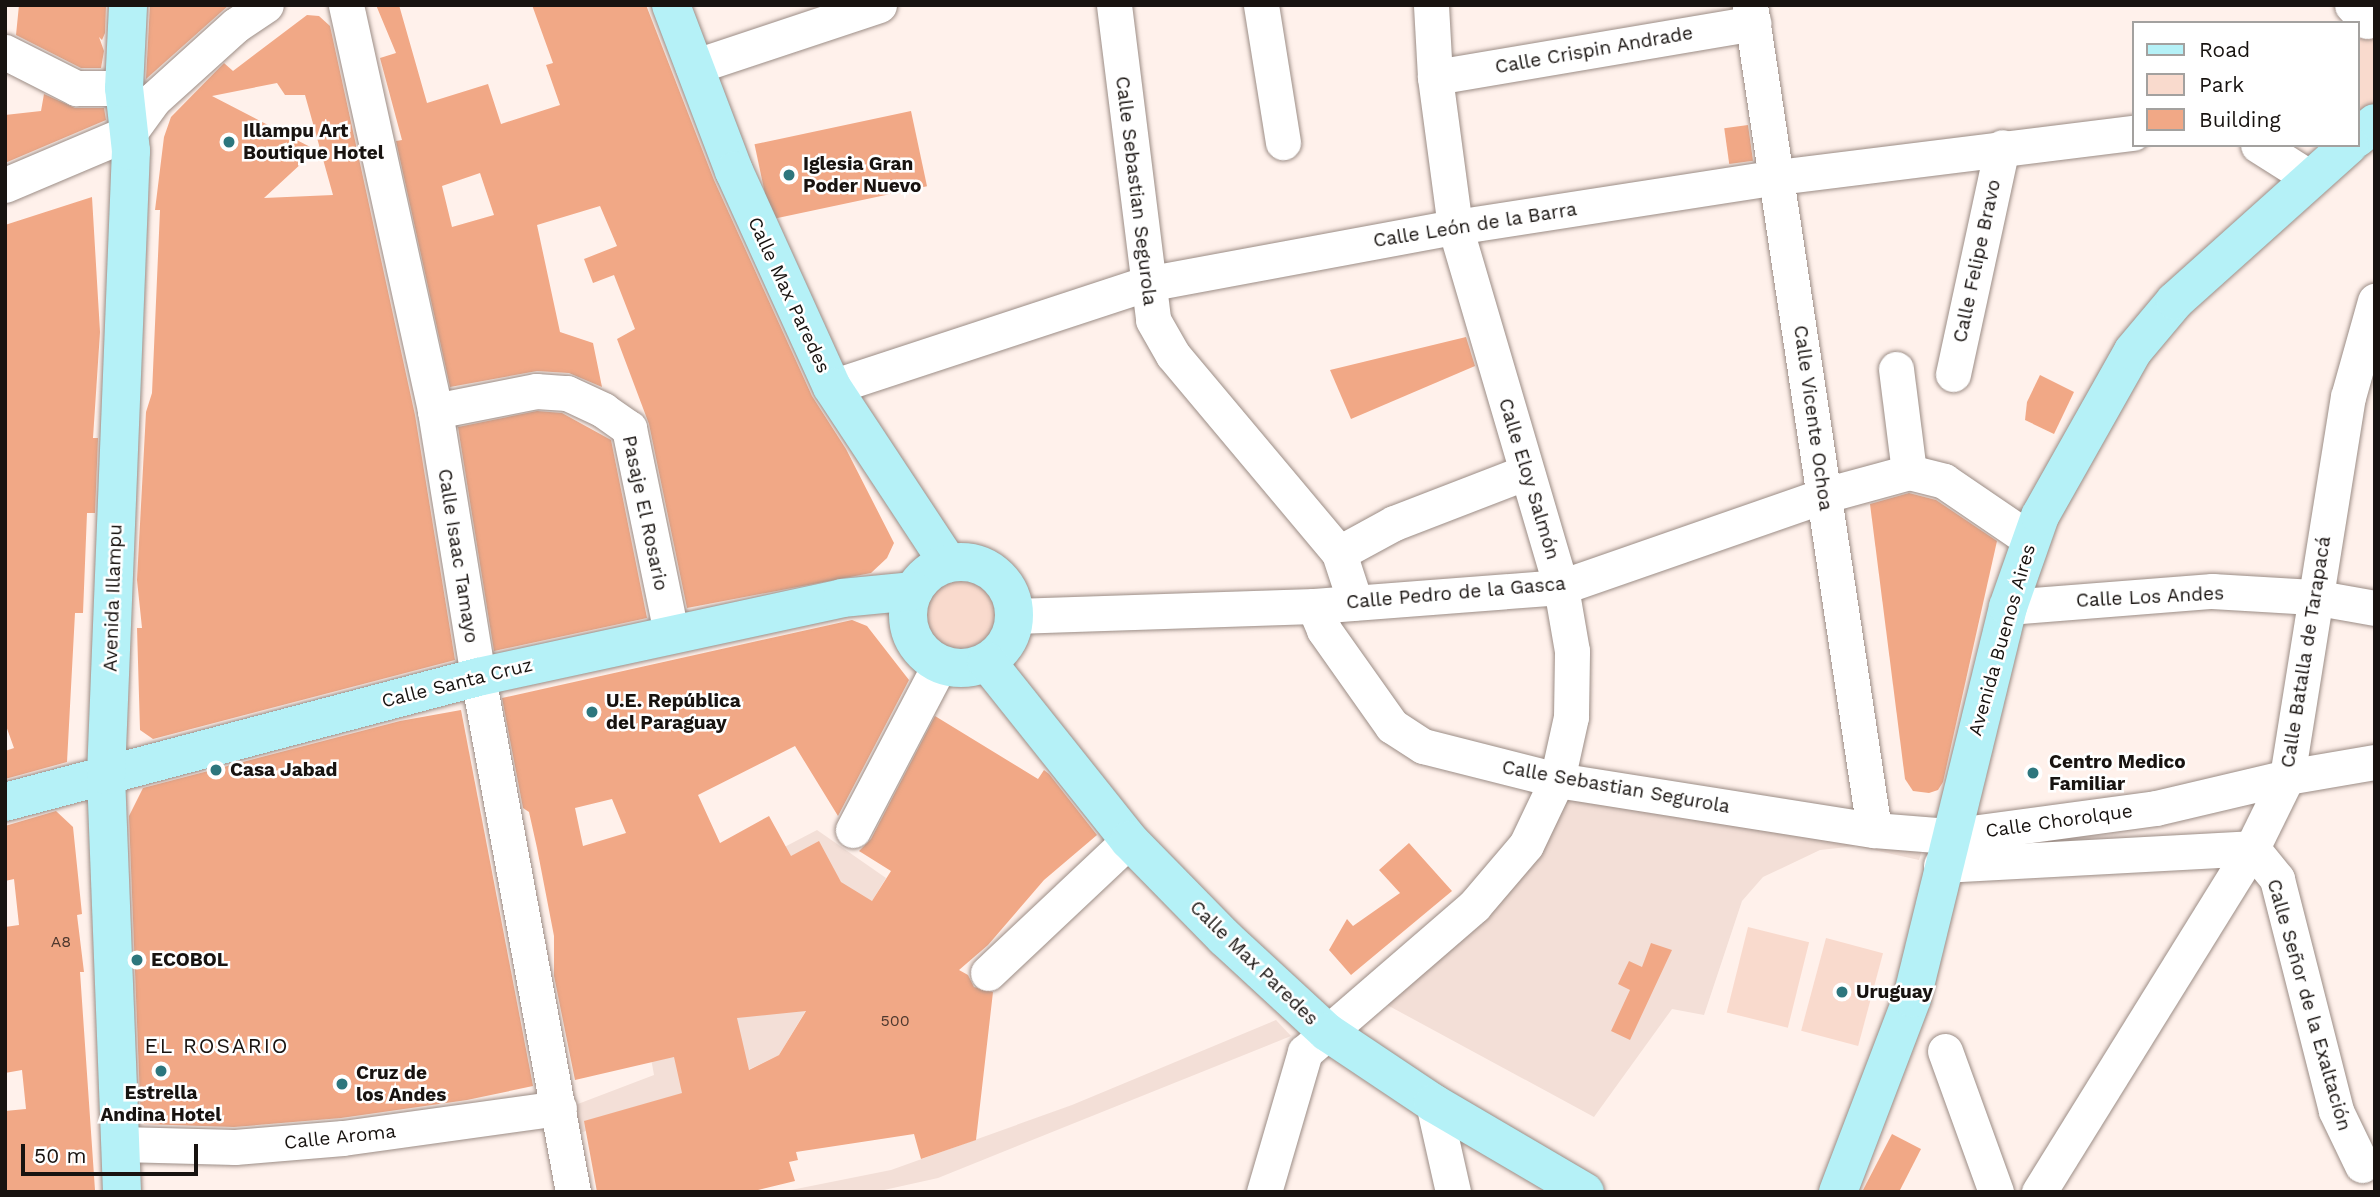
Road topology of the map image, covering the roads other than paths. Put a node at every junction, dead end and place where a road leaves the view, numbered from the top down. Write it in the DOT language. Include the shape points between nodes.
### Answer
graph roads {
  1 [pos="128,5"];
  2 [pos="266,5"];
  3 [pos="346,5"];
  4 [pos="671,5"];
  5 [pos="879,5"];
  6 [pos="1114,5"];
  7 [pos="1261,5"];
  8 [pos="1431,5"];
  9 [pos="1751,14"];
  10 [pos="5,52"];
  11 [pos="693,67"];
  12 [pos="1435,77"];
  13 [pos="124,88"];
  14 [pos="2375,122"];
  15 [pos="130,132"];
  16 [pos="2132,133"];
  17 [pos="2359,136"];
  18 [pos="1283,142"];
  19 [pos="2001,147"];
  20 [pos="2261,147"];
  21 [pos="2346,147"];
  22 [pos="1778,177"];
  23 [pos="2310,178"];
  24 [pos="5,185"];
  25 [pos="1455,227"];
  26 [pos="1146,284"];
  27 [pos="2373,315"];
  28 [pos="1896,369"];
  29 [pos="1952,374"];
  30 [pos="832,387"];
  31 [pos="435,411"];
  32 [pos="1526,472"];
  33 [pos="1909,472"];
  34 [pos="1825,495"];
  35 [pos="2029,539"];
  36 [pos="1339,553"];
  37 [pos="948,564"];
  38 [pos="1561,587"];
  39 [pos="914,591"];
  40 [pos="2313,597"];
  41 [pos="1355,602"];
  42 [pos="1314,606"];
  43 [pos="2008,607"];
  44 [pos="2375,608"];
  45 [pos="1014,616"];
  46 [pos="671,633"];
  47 [pos="987,662"];
  48 [pos="940,664"];
  49 [pos="478,677"];
  50 [pos="2375,762"];
  51 [pos="106,775"];
  52 [pos="2287,777"];
  53 [pos="1557,780"];
  54 [pos="5,802"];
  55 [pos="853,830"];
  56 [pos="1874,830"];
  57 [pos="1129,840"];
  58 [pos="2252,848"];
  59 [pos="1945,851"];
  60 [pos="988,973"];
  61 [pos="1327,1032"];
  62 [pos="1945,1051"];
  63 [pos="1433,1102"];
  64 [pos="559,1108"];
  65 [pos="120,1144"];
  66 [pos="2362,1169"];
  67 [pos="122,1192"];
  68 [pos="573,1192"];
  69 [pos="1264,1192"];
  70 [pos="1453,1192"];
  71 [pos="1585,1192"];
  72 [pos="1838,1192"];
  73 [pos="1996,1192"];
  74 [pos="2039,1192"];
  1 -- 13 [label="main road, Avenida Illampu"];
  2 -- 15 [label="street" via="236,25 154,99"];
  3 -- 31 [label="street, Calle Isaac Tamayo"];
  4 -- 11 [label="main road, Calle Max Paredes"];
  5 -- 11 [label="street"];
  6 -- 26 [label="street, Calle Sebastian Segurola"];
  7 -- 18 [label="street"];
  8 -- 12 [label="street, Calle Eloy Salmón"];
  9 -- 12 [label="street, Calle Crispin Andrade"];
  9 -- 22 [label="street, Calle Vicente Ochoa"];
  10 -- 13 [label="street" via="76,88"];
  11 -- 30 [label="main road, Calle Max Paredes" via="734,171"];
  12 -- 25 [label="street, Calle Eloy Salmón"];
  13 -- 15 [label="main road, Avenida Illampu"];
  14 -- 17 [label="main road"];
  15 -- 24 [label="street"];
  15 -- 51 [label="main road, Avenida Illampu"];
  16 -- 19 [label="street, Calle León de la Barra"];
  19 -- 22 [label="street, Calle León de la Barra"];
  19 -- 29 [label="street, Calle Felipe Bravo"];
  20 -- 23 [label="street"];
  21 -- 23 [label="main road, Avenida Buenos Aires"];
  22 -- 25 [label="street, Calle León de la Barra"];
  22 -- 34 [label="street, Calle Vicente Ochoa"];
  23 -- 35 [label="main road, Avenida Buenos Aires" via="2175,301 2133,351"];
  25 -- 26 [label="street, Calle León de la Barra"];
  25 -- 32 [label="street, Calle Eloy Salmón"];
  26 -- 30 [label="street, Calle León de la Barra"];
  26 -- 36 [label="street, Calle Sebastian Segurola" via="1153,320 1173,355"];
  27 -- 40 [label="street, Calle Batalla de Tarapacá" via="2348,397"];
  28 -- 33 [label="street"];
  30 -- 37 [label="main road, Calle Max Paredes"];
  31 -- 46 [label="street, Pasaje El Rosario" via="537,391 567,393 629,428"];
  31 -- 49 [label="street, Calle Isaac Tamayo"];
  32 -- 36 [label="street" via="1394,523"];
  32 -- 38 [label="street, Calle Eloy Salmón"];
  33 -- 34 [label="street, Calle Pedro de la Gasca"];
  33 -- 35 [label="street, Calle Pedro de la Gasca" via="1944,481"];
  34 -- 38 [label="street, Calle Pedro de la Gasca"];
  34 -- 56 [label="street, Calle Vicente Ochoa"];
  35 -- 43 [label="main road, Avenida Buenos Aires"];
  36 -- 41 [label="street, Calle Sebastian Segurola"];
  37 -- 39 [label="main road" via="922,579"];
  37 -- 45 [label="main road" via="976,564 1000,579 1008,590"];
  38 -- 41 [label="street, Calle Pedro de la Gasca"];
  38 -- 53 [label="street, Calle Eloy Salmón" via="1572,677 1571,716"];
  39 -- 46 [label="main road, Calle Santa Cruz" via="868,593"];
  39 -- 48 [label="main road" via="908,612 911,633 923,651"];
  40 -- 43 [label="street, Calle Los Andes" via="2212,591"];
  40 -- 44 [label="street, Calle Los Andes"];
  40 -- 52 [label="street, Calle Batalla de Tarapacá"];
  41 -- 42 [label="street, Calle Pedro de la Gasca"];
  42 -- 45 [label="street, Calle Pedro de la Gasca"];
  42 -- 53 [label="street, Calle Sebastian Segurola" via="1339,651 1392,726 1450,754"];
  43 -- 59 [label="main road, Avenida Buenos Aires"];
  45 -- 47 [label="main road" via="1001,650"];
  46 -- 49 [label="main road, Calle Santa Cruz"];
  47 -- 48 [label="main road" via="956,668"];
  47 -- 57 [label="main road, Calle Max Paredes"];
  48 -- 55 [label="street"];
  49 -- 51 [label="main road, Calle Santa Cruz"];
  49 -- 64 [label="street, Calle Isaac Tamayo"];
  50 -- 52 [label="street, Calle Chorolque"];
  51 -- 54 [label="main road, Calle Santa Cruz"];
  51 -- 65 [label="main road, Avenida Illampu"];
  52 -- 58 [label="street, Calle Batalla de Tarapacá"];
  52 -- 59 [label="street, Calle Chorolque" via="2179,804"];
  53 -- 56 [label="street, Calle Sebastian Segurola"];
  53 -- 61 [label="street, Calle Eloy Salmón" via="1526,845 1474,906"];
  56 -- 59 [label="street, Calle Sebastian Segurola"];
  57 -- 60 [label="street"];
  57 -- 61 [label="main road, Calle Max Paredes" via="1225,938"];
  58 -- 59 [label="street, Calle Chorolque"];
  58 -- 66 [label="street, Calle Señor de la Exaltación" via="2277,879 2336,1111"];
  58 -- 74 [label="street, Calle Batalla de Tarapacá"];
  59 -- 72 [label="main road, Avenida Buenos Aires" via="1912,998"];
  61 -- 63 [label="main road, Calle Max Paredes"];
  61 -- 69 [label="street, Calle Eloy Salmón" via="1305,1052"];
  62 -- 73 [label="street"];
  63 -- 70 [label="street"];
  63 -- 71 [label="main road, Calle Max Paredes"];
  64 -- 65 [label="street, Calle Aroma" via="344,1138 235,1147"];
  64 -- 68 [label="street, Calle Isaac Tamayo"];
  65 -- 67 [label="main road, Avenida Illampu"];
}
